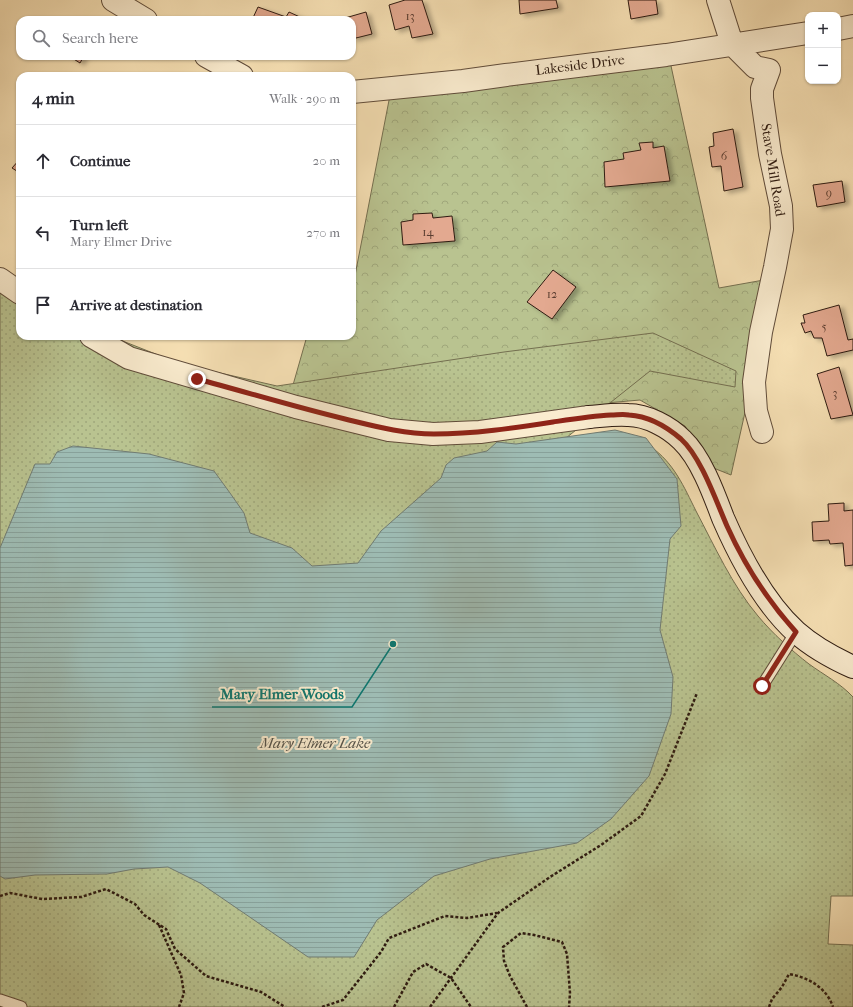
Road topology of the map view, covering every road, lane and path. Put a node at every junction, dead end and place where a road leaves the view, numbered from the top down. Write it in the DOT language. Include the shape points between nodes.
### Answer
graph roads {
  1 [pos="113,0"];
  2 [pos="718,0"];
  3 [pos="139,16"];
  4 [pos="853,26"];
  5 [pos="841,28"];
  6 [pos="805,33"];
  7 [pos="732,44"];
  8 [pos="213,60"];
  9 [pos="235,72"];
  10 [pos="356,92"];
  11 [pos="0,279"];
  12 [pos="16,289"];
  13 [pos="98,340"];
  14 [pos="762,432"];
  15 [pos="796,632"];
  16 [pos="821,650"];
  17 [pos="853,652"];
  18 [pos="853,667"];
  19 [pos="762,686"];
  20 [pos="697,693"];
  21 [pos="0,896"];
  22 [pos="498,913"];
  23 [pos="159,924"];
  24 [pos="451,978"];
  25 [pos="0,1000"];
  26 [pos="21,1007"];
  27 [pos="179,1007"];
  28 [pos="285,1007"];
  29 [pos="322,1007"];
  30 [pos="394,1007"];
  31 [pos="430,1007"];
  32 [pos="471,1007"];
  33 [pos="527,1007"];
  34 [pos="569,1007"];
  35 [pos="769,1007"];
  36 [pos="833,1007"];
  1 -- 3 [label="street"];
  2 -- 7 [label="street, Stave Mill Road"];
  4 -- 5 [label="street"];
  6 -- 7 [label="street, Lakeside Drive"];
  7 -- 10 [label="street, Lakeside Drive" via="463,81"];
  7 -- 14 [label="street, Stave Mill Road" via="755,67 769,70 762,89 762,98 781,206 782,229 761,332 754,382 756,411"];
  8 -- 9 [label="street"];
  11 -- 12 [label="street"];
  13 -- 15 [label="street" via="129,358 296,407 389,430 433,434 480,432 629,414 655,422 682,440 694,456 753,578"];
  15 -- 16 [label="street"];
  15 -- 19 [label="lane"];
  16 -- 17 [label="street"];
  16 -- 18 [label="street"];
  20 -- 22 [label="path" via="665,774 641,816"];
  21 -- 23 [label="path" via="10,893 42,899 81,897 106,889 135,904 144,915"];
  22 -- 24 [label="path"];
  22 -- 29 [label="path" via="467,918 445,916 389,938 343,1000"];
  23 -- 27 [label="path" via="181,976 184,993"];
  23 -- 28 [label="path" via="166,929 175,949 206,976 261,992"];
  24 -- 30 [label="path" via="426,964 413,972"];
  24 -- 31 [label="path"];
  24 -- 32 [label="path"];
  25 -- 26 [label="lane"];
  33 -- 34 [label="path" via="504,961 503,947 521,933 562,942 567,954"];
  35 -- 36 [label="path" via="789,974 813,981 831,999"];
}
